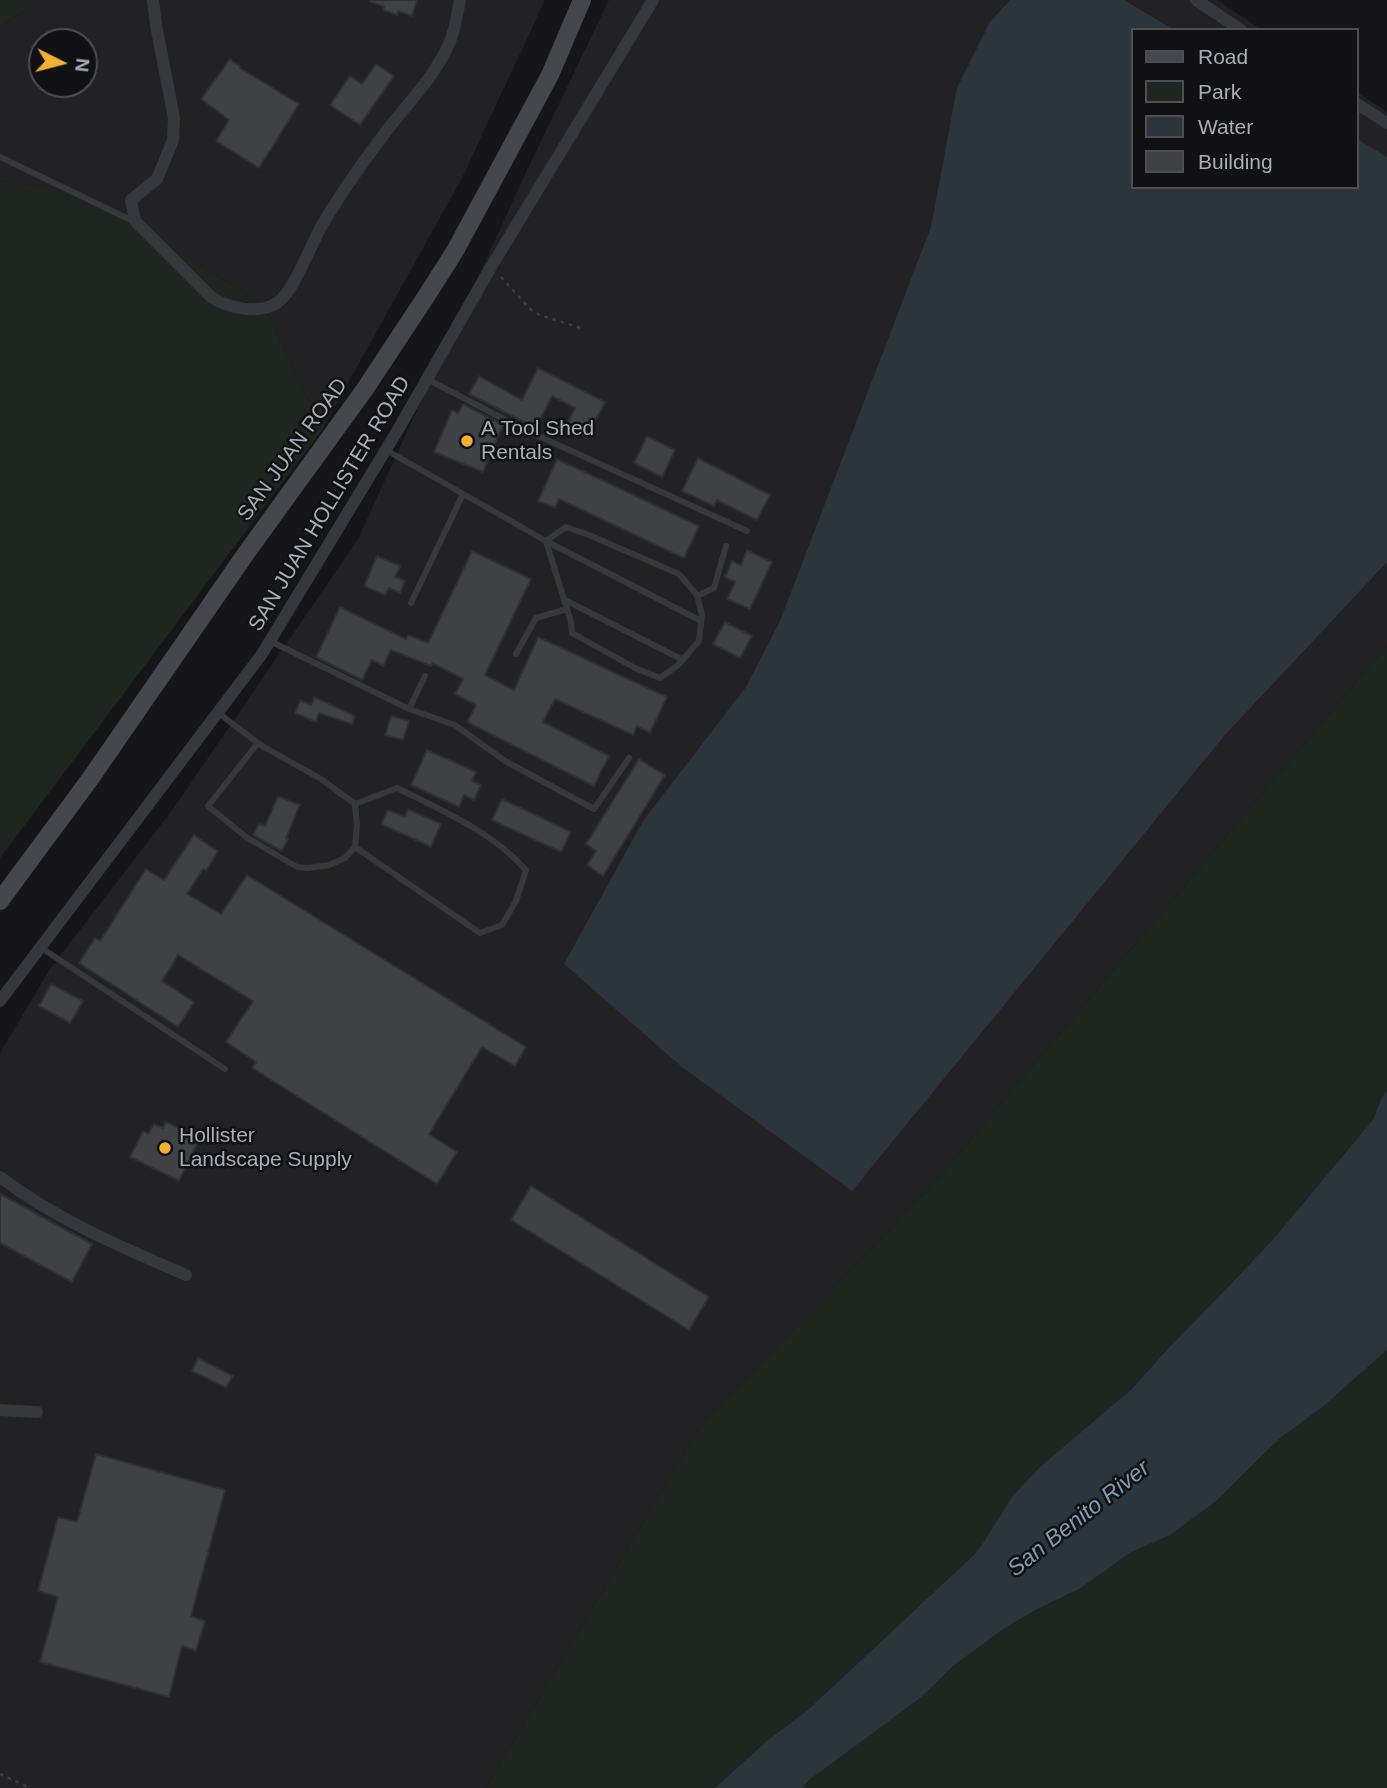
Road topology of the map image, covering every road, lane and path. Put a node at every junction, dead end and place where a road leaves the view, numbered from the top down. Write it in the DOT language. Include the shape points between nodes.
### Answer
graph roads {
  1 [pos="153,0"];
  2 [pos="460,0"];
  3 [pos="582,0"];
  4 [pos="653,0"];
  5 [pos="1196,0"];
  6 [pos="1238,28"];
  7 [pos="1359,105"];
  8 [pos="1387,124"];
  9 [pos="0,157"];
  10 [pos="135,221"];
  11 [pos="491,267"];
  12 [pos="581,328"];
  13 [pos="427,379"];
  14 [pos="386,450"];
  15 [pos="463,494"];
  16 [pos="747,531"];
  17 [pos="546,541"];
  18 [pos="726,546"];
  19 [pos="697,596"];
  20 [pos="565,600"];
  21 [pos="411,603"];
  22 [pos="567,609"];
  23 [pos="701,621"];
  24 [pos="270,641"];
  25 [pos="516,654"];
  26 [pos="683,660"];
  27 [pos="425,676"];
  28 [pos="410,709"];
  29 [pos="217,712"];
  30 [pos="258,743"];
  31 [pos="629,758"];
  32 [pos="355,804"];
  33 [pos="355,847"];
  34 [pos="0,901"];
  35 [pos="40,947"];
  36 [pos="0,1001"];
  37 [pos="225,1069"];
  38 [pos="0,1177"];
  39 [pos="186,1275"];
  40 [pos="0,1410"];
  41 [pos="37,1412"];
  42 [pos="0,1774"];
  43 [pos="30,1788"];
  1 -- 10 [label="street" via="174,118 173,140 158,179 131,200"];
  2 -- 10 [label="street" via="449,46 323,225 280,301 249,309 219,302"];
  3 -- 34 [label="main road, SAN JUAN ROAD" via="550,75 428,295"];
  4 -- 11 [label="street, SAN JUAN HOLLISTER ROAD"];
  5 -- 6 [label="street"];
  7 -- 8 [label="street"];
  9 -- 10 [label="lane"];
  11 -- 12 [label="path" via="531,310"];
  11 -- 13 [label="street, SAN JUAN HOLLISTER ROAD"];
  13 -- 14 [label="street, SAN JUAN HOLLISTER ROAD"];
  13 -- 16 [label="lane" via="521,428"];
  14 -- 15 [label="lane"];
  14 -- 24 [label="street, SAN JUAN HOLLISTER ROAD"];
  15 -- 17 [label="lane"];
  15 -- 21 [label="lane"];
  17 -- 19 [label="lane" via="566,527 589,535 679,574"];
  17 -- 20 [label="lane"];
  17 -- 23 [label="lane"];
  18 -- 19 [label="lane" via="714,588"];
  19 -- 23 [label="lane"];
  20 -- 22 [label="lane"];
  20 -- 26 [label="lane"];
  22 -- 25 [label="lane" via="537,618"];
  22 -- 26 [label="lane" via="572,633 635,668 660,678"];
  23 -- 26 [label="lane" via="699,640"];
  24 -- 28 [label="lane"];
  24 -- 29 [label="street, SAN JUAN HOLLISTER ROAD"];
  27 -- 28 [label="lane"];
  28 -- 31 [label="lane" via="455,725 505,761 594,809"];
  29 -- 30 [label="lane"];
  29 -- 35 [label="street, SAN JUAN HOLLISTER ROAD"];
  30 -- 32 [label="lane"];
  30 -- 33 [label="lane" via="208,806 246,837 297,867 329,865"];
  32 -- 33 [label="lane"];
  32 -- 33 [label="lane" via="397,788 468,823 526,870 502,925 480,933"];
  35 -- 36 [label="street, SAN JUAN HOLLISTER ROAD"];
  35 -- 37 [label="lane"];
  38 -- 39 [label="street" via="69,1222"];
  40 -- 41 [label="street"];
  42 -- 43 [label="path"];
}
